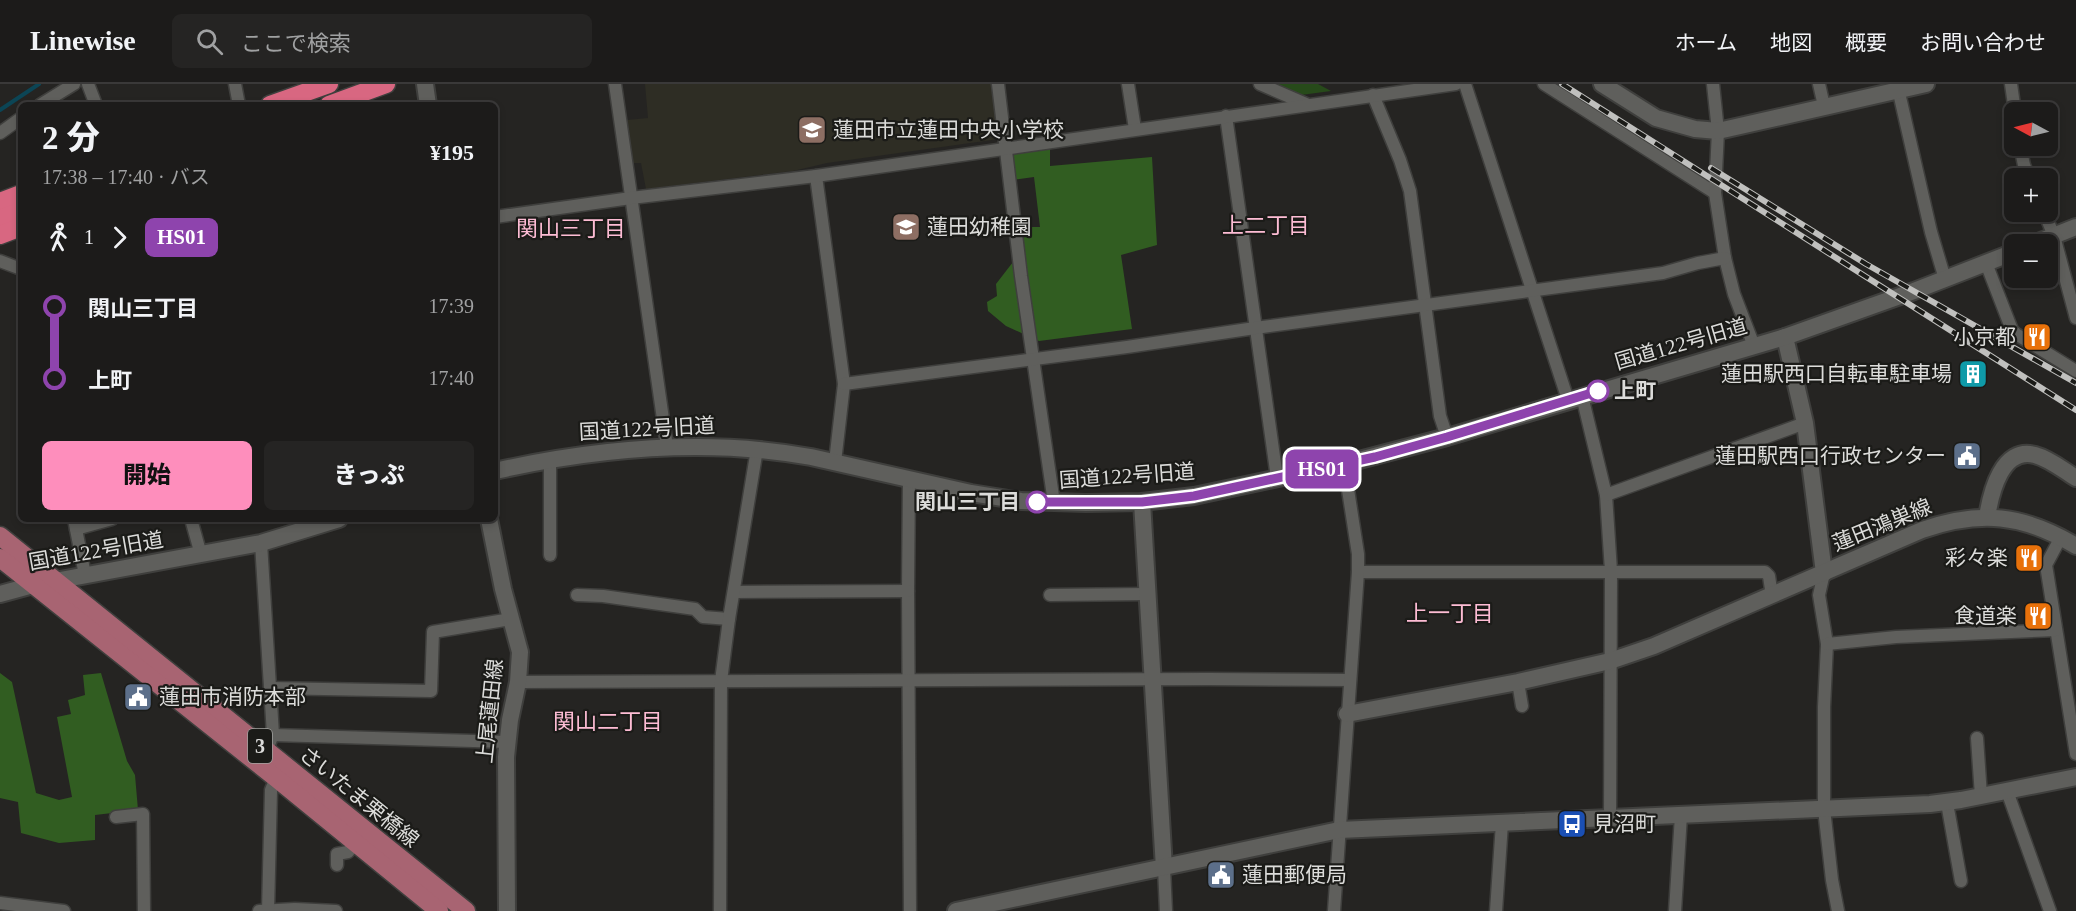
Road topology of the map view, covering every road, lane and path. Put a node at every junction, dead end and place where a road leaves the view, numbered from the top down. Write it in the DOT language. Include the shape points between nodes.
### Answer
graph roads {
  1 [pos="74,84"];
  2 [pos="88,84"];
  3 [pos="235,84"];
  4 [pos="329,84"];
  5 [pos="386,84"];
  6 [pos="425,84"];
  7 [pos="615,84"];
  8 [pos="998,84"];
  9 [pos="1128,84"];
  10 [pos="1260,84"];
  11 [pos="1456,84"];
  12 [pos="1465,84"];
  13 [pos="1544,84"];
  14 [pos="1602,84"];
  15 [pos="1713,84"];
  16 [pos="1819,84"];
  17 [pos="1926,84"];
  18 [pos="2011,84"];
  19 [pos="1898,87"];
  20 [pos="1373,95"];
  21 [pos="45,102"];
  22 [pos="95,102"];
  23 [pos="238,102"];
  24 [pos="278,102"];
  25 [pos="337,102"];
  26 [pos="428,102"];
  27 [pos="2014,102"];
  28 [pos="1307,105"];
  29 [pos="1824,106"];
  30 [pos="1226,116"];
  31 [pos="18,120"];
  32 [pos="1135,129"];
  33 [pos="1718,131"];
  34 [pos="0,133"];
  35 [pos="1006,147"];
  36 [pos="816,176"];
  37 [pos="1715,193"];
  38 [pos="18,195"];
  39 [pos="631,198"];
  40 [pos="0,202"];
  41 [pos="18,212"];
  42 [pos="498,217"];
  43 [pos="0,219"];
  44 [pos="2076,227"];
  45 [pos="18,228"];
  46 [pos="2058,234"];
  47 [pos="0,235"];
  48 [pos="2058,251"];
  49 [pos="2004,256"];
  50 [pos="1725,258"];
  51 [pos="0,261"];
  52 [pos="1986,263"];
  53 [pos="18,268"];
  54 [pos="1945,279"];
  55 [pos="1532,290"];
  56 [pos="1425,305"];
  57 [pos="2076,318"];
  58 [pos="1255,328"];
  59 [pos="1785,337"];
  60 [pos="1754,346"];
  61 [pos="1033,359"];
  62 [pos="2076,371"];
  63 [pos="844,384"];
  64 [pos="1575,398"];
  65 [pos="1805,423"];
  66 [pos="1447,437"];
  67 [pos="666,447"];
  68 [pos="757,449"];
  69 [pos="550,459"];
  70 [pos="835,462"];
  71 [pos="1344,464"];
  72 [pos="498,470"];
  73 [pos="1277,478"];
  74 [pos="2076,478"];
  75 [pos="909,479"];
  76 [pos="1606,495"];
  77 [pos="1142,502"];
  78 [pos="1054,503"];
  79 [pos="1987,517"];
  80 [pos="192,522"];
  81 [pos="321,522"];
  82 [pos="490,522"];
  83 [pos="75,524"];
  84 [pos="298,526"];
  85 [pos="0,536"];
  86 [pos="2061,537"];
  87 [pos="261,543"];
  88 [pos="2076,546"];
  89 [pos="201,555"];
  90 [pos="550,555"];
  91 [pos="0,558"];
  92 [pos="1611,571"];
  93 [pos="1358,572"];
  94 [pos="1824,573"];
  95 [pos="86,575"];
  96 [pos="54,581"];
  97 [pos="33,585"];
  98 [pos="908,591"];
  99 [pos="734,592"];
  100 [pos="0,594"];
  101 [pos="1147,594"];
  102 [pos="577,595"];
  103 [pos="1050,595"];
  104 [pos="1772,596"];
  105 [pos="512,619"];
  106 [pos="729,619"];
  107 [pos="2056,630"];
  108 [pos="1827,644"];
  109 [pos="1610,661"];
  110 [pos="1153,680"];
  111 [pos="1350,680"];
  112 [pos="721,681"];
  113 [pos="908,681"];
  114 [pos="518,682"];
  115 [pos="1518,682"];
  116 [pos="270,688"];
  117 [pos="1522,706"];
  118 [pos="1347,714"];
  119 [pos="1977,738"];
  120 [pos="507,742"];
  121 [pos="270,743"];
  122 [pos="2076,754"];
  123 [pos="2076,777"];
  124 [pos="276,778"];
  125 [pos="2007,791"];
  126 [pos="1981,796"];
  127 [pos="1947,803"];
  128 [pos="1824,809"];
  129 [pos="1681,815"];
  130 [pos="116,818"];
  131 [pos="1610,818"];
  132 [pos="1502,823"];
  133 [pos="1339,830"];
  134 [pos="356,843"];
  135 [pos="337,865"];
  136 [pos="1164,868"];
  137 [pos="1961,881"];
  138 [pos="0,903"];
  139 [pos="63,911"];
  140 [pos="144,911"];
  141 [pos="259,911"];
  142 [pos="268,911"];
  143 [pos="336,911"];
  144 [pos="439,911"];
  145 [pos="466,911"];
  146 [pos="507,911"];
  147 [pos="720,911"];
  148 [pos="910,911"];
  149 [pos="956,911"];
  150 [pos="1166,911"];
  151 [pos="1334,911"];
  152 [pos="1496,911"];
  153 [pos="1675,911"];
  154 [pos="1838,911"];
  155 [pos="2050,911"];
  1 -- 21 [label="street"];
  2 -- 22 [label="street"];
  3 -- 23 [label="street"];
  4 -- 24 [label="highway"];
  5 -- 25 [label="highway"];
  6 -- 26 [label="street"];
  7 -- 39 [label="street"];
  8 -- 35 [label="street"];
  9 -- 32 [label="street"];
  10 -- 28 [label="street"];
  11 -- 20 [label="street"];
  12 -- 55 [label="street"];
  13 -- 37 [label="street"];
  14 -- 33 [label="street" via="1656,118"];
  15 -- 33 [label="street"];
  16 -- 29 [label="street"];
  17 -- 19 [label="street"];
  18 -- 27 [label="street"];
  19 -- 29 [label="street"];
  19 -- 54 [label="street"];
  20 -- 28 [label="street"];
  20 -- 56 [label="street" via="1410,191"];
  28 -- 30 [label="street"];
  29 -- 33 [label="street"];
  30 -- 32 [label="street"];
  30 -- 58 [label="street"];
  31 -- 34 [label="street"];
  32 -- 35 [label="street"];
  33 -- 37 [label="street"];
  35 -- 36 [label="street"];
  35 -- 61 [label="street"];
  36 -- 39 [label="street"];
  36 -- 63 [label="street"];
  37 -- 50 [label="street"];
  38 -- 40 [label="highway"];
  39 -- 42 [label="street"];
  39 -- 67 [label="street"];
  41 -- 43 [label="highway"];
  44 -- 46 [label="street"];
  45 -- 47 [label="highway"];
  48 -- 57 [label="street"];
  49 -- 52 [label="street"];
  50 -- 55 [label="street" via="1663,273"];
  50 -- 60 [label="street"];
  51 -- 53 [label="street"];
  52 -- 54 [label="street"];
  52 -- 62 [label="street" via="2012,330"];
  54 -- 59 [label="street"];
  55 -- 56 [label="street"];
  55 -- 64 [label="street"];
  56 -- 58 [label="street"];
  56 -- 66 [label="street" via="1440,416"];
  58 -- 61 [label="street"];
  58 -- 73 [label="street"];
  59 -- 60 [label="street, 国道122号旧道"];
  59 -- 65 [label="street, 蓮田鴻巣線"];
  60 -- 64 [label="street, 国道122号旧道"];
  61 -- 63 [label="street"];
  61 -- 78 [label="street"];
  63 -- 70 [label="street"];
  64 -- 66 [label="street, 国道122号旧道"];
  64 -- 76 [label="street"];
  65 -- 76 [label="street"];
  65 -- 94 [label="street, 蓮田鴻巣線"];
  66 -- 71 [label="street, 国道122号旧道"];
  67 -- 68 [label="street, 国道122号旧道"];
  67 -- 69 [label="street, 国道122号旧道"];
  68 -- 70 [label="street, 国道122号旧道"];
  68 -- 99 [label="street"];
  69 -- 72 [label="street, 国道122号旧道"];
  69 -- 90 [label="street"];
  70 -- 75 [label="street, 国道122号旧道"];
  71 -- 73 [label="street, 国道122号旧道"];
  71 -- 93 [label="street"];
  73 -- 77 [label="street, 国道122号旧道" via="1194,496"];
  74 -- 79 [label="street" via="2044,458 2022,454 2013,458 1997,478"];
  75 -- 78 [label="street, 国道122号旧道" via="998,498"];
  75 -- 98 [label="street"];
  76 -- 92 [label="street"];
  77 -- 78 [label="street, 国道122号旧道"];
  77 -- 101 [label="street"];
  79 -- 86 [label="street, 蓮田鴻巣線" via="2031,525"];
  79 -- 94 [label="street, 蓮田鴻巣線" via="1941,524"];
  80 -- 89 [label="street"];
  81 -- 84 [label="street, 国道122号旧道"];
  82 -- 105 [label="street, 上尾蓮田線"];
  83 -- 95 [label="street"];
  84 -- 87 [label="street, 国道122号旧道"];
  85 -- 96 [label="main road, さいたま栗橋線 / 3"];
  86 -- 88 [label="street, 蓮田鴻巣線"];
  86 -- 107 [label="street" via="2046,565"];
  87 -- 89 [label="street, 国道122号旧道"];
  87 -- 116 [label="street"];
  89 -- 95 [label="street, 国道122号旧道"];
  91 -- 97 [label="main road, さいたま栗橋線 / 3"];
  92 -- 93 [label="street"];
  92 -- 104 [label="street" via="1764,572 1769,576"];
  92 -- 109 [label="street"];
  93 -- 111 [label="street"];
  94 -- 104 [label="street"];
  94 -- 108 [label="street" via="1820,595"];
  95 -- 96 [label="street, 国道122号旧道"];
  96 -- 97 [label="street, 国道122号旧道"];
  96 -- 121 [label="main road, さいたま栗橋線 / 3"];
  97 -- 100 [label="street, 国道122号旧道"];
  97 -- 124 [label="main road, さいたま栗橋線 / 3"];
  98 -- 99 [label="street"];
  98 -- 113 [label="street"];
  99 -- 106 [label="street"];
  101 -- 103 [label="street"];
  101 -- 110 [label="street"];
  102 -- 106 [label="street" via="695,609 703,617"];
  104 -- 109 [label="street"];
  105 -- 114 [label="street, 上尾蓮田線" via="520,652"];
  105 -- 116 [label="street" via="433,632 431,691"];
  106 -- 112 [label="street"];
  107 -- 108 [label="street"];
  107 -- 122 [label="street"];
  108 -- 128 [label="street"];
  109 -- 115 [label="street"];
  109 -- 131 [label="street"];
  110 -- 111 [label="street"];
  110 -- 113 [label="street"];
  110 -- 136 [label="street"];
  111 -- 118 [label="street"];
  112 -- 113 [label="street"];
  112 -- 114 [label="street"];
  112 -- 147 [label="street"];
  113 -- 148 [label="street"];
  114 -- 120 [label="street, 上尾蓮田線"];
  115 -- 117 [label="street"];
  115 -- 118 [label="street"];
  116 -- 121 [label="street"];
  118 -- 133 [label="street"];
  119 -- 126 [label="street"];
  120 -- 121 [label="street"];
  120 -- 146 [label="street, 上尾蓮田線"];
  121 -- 145 [label="main road, さいたま栗橋線 / 3"];
  123 -- 125 [label="street"];
  124 -- 134 [label="main road, さいたま栗橋線 / 3"];
  124 -- 142 [label="street" via="271,790"];
  125 -- 126 [label="street"];
  125 -- 155 [label="street"];
  126 -- 127 [label="street"];
  127 -- 128 [label="street"];
  127 -- 137 [label="street"];
  128 -- 129 [label="street"];
  128 -- 154 [label="street"];
  129 -- 131 [label="street"];
  129 -- 153 [label="street"];
  130 -- 140 [label="street" via="143,814"];
  131 -- 132 [label="street"];
  132 -- 133 [label="street"];
  132 -- 152 [label="street"];
  133 -- 136 [label="street"];
  133 -- 151 [label="street"];
  134 -- 135 [label="street" via="348,852 337,854"];
  134 -- 144 [label="main road, さいたま栗橋線 / 3"];
  136 -- 149 [label="street"];
  136 -- 150 [label="street"];
  138 -- 139 [label="street"];
  141 -- 142 [label="street"];
  142 -- 143 [label="street"];
}
